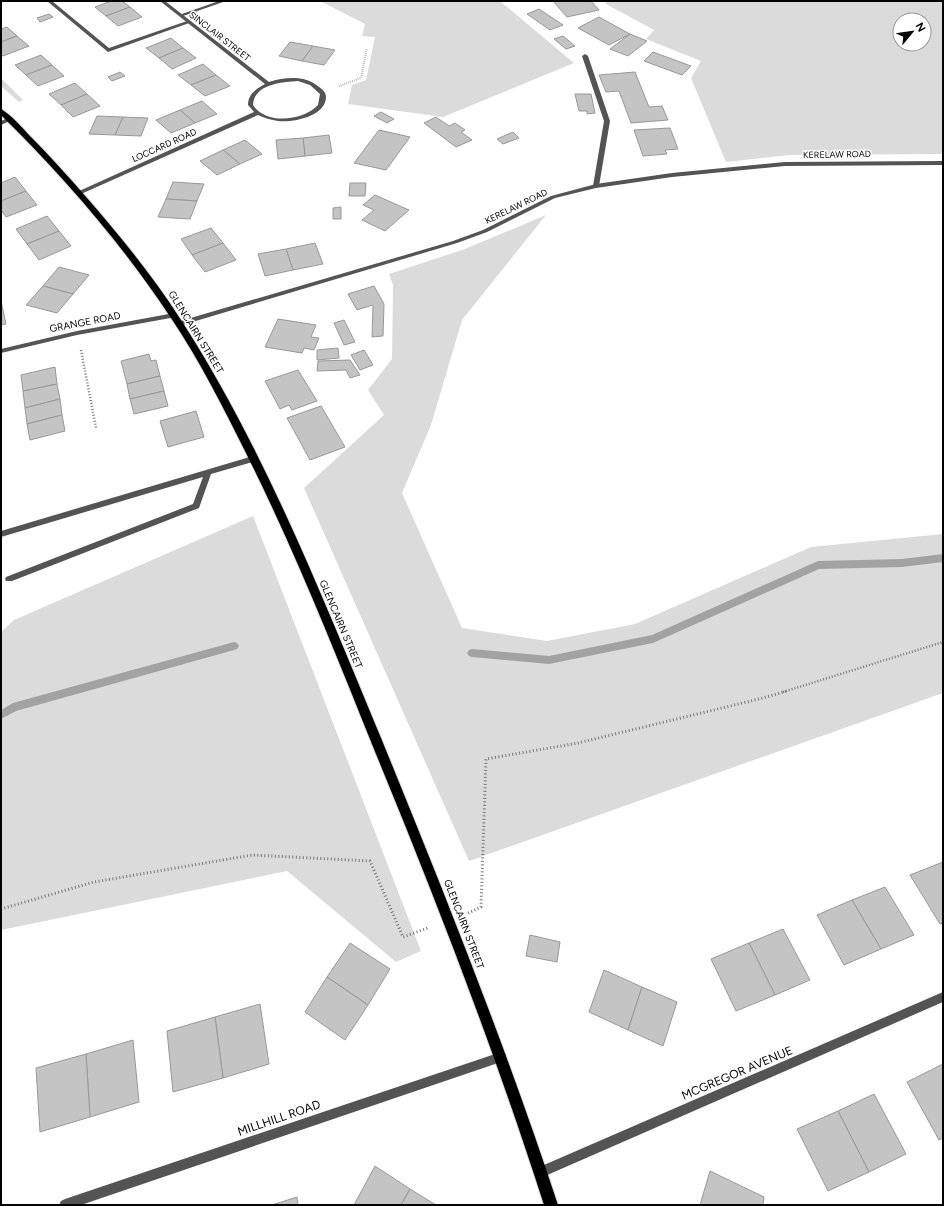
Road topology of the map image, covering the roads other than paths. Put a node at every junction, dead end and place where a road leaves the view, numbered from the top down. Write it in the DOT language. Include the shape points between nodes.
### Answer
graph roads {
  1 [pos="49,1"];
  2 [pos="162,1"];
  3 [pos="224,1"];
  4 [pos="181,16"];
  5 [pos="189,22"];
  6 [pos="585,56"];
  7 [pos="268,84"];
  8 [pos="1,111"];
  9 [pos="257,113"];
  10 [pos="5,121"];
  11 [pos="943,163"];
  12 [pos="596,186"];
  13 [pos="79,193"];
  14 [pos="176,319"];
  15 [pos="1,350"];
  16 [pos="253,459"];
  17 [pos="208,472"];
  18 [pos="1,534"];
  19 [pos="9,579"];
  20 [pos="943,997"];
  21 [pos="501,1056"];
  22 [pos="541,1172"];
  23 [pos="65,1205"];
  24 [pos="551,1205"];
  1 -- 5 [label="street" via="108,50"];
  2 -- 4 [label="street, SINCLAIR STREET"];
  3 -- 4 [label="street"];
  4 -- 5 [label="street, SINCLAIR STREET"];
  5 -- 7 [label="street, SINCLAIR STREET"];
  6 -- 12 [label="street" via="607,122"];
  7 -- 9 [label="street" via="253,95 251,102"];
  7 -- 9 [label="street" via="298,79 309,82 321,92 322,104 306,116 284,120"];
  8 -- 10 [label="main road, GLENCAIRN STREET"];
  9 -- 13 [label="street, LOCCARD ROAD"];
  10 -- 13 [label="main road, GLENCAIRN STREET"];
  11 -- 12 [label="street, KERELAW ROAD" via="785,164 672,175"];
  12 -- 14 [label="street, KERELAW ROAD" via="553,197 514,218 455,242"];
  13 -- 14 [label="main road, GLENCAIRN STREET" via="125,249"];
  14 -- 15 [label="street, GRANGE ROAD" via="77,333"];
  14 -- 16 [label="main road, GLENCAIRN STREET" via="224,399"];
  16 -- 17 [label="street"];
  16 -- 21 [label="main road, GLENCAIRN STREET" via="320,603 450,921"];
  17 -- 18 [label="street"];
  17 -- 19 [label="street" via="196,506"];
  20 -- 22 [label="street, MCGREGOR AVENUE"];
  21 -- 22 [label="main road, GLENCAIRN STREET"];
  21 -- 23 [label="street, MILLHILL ROAD"];
  22 -- 24 [label="main road, GLENCAIRN STREET"];
}
